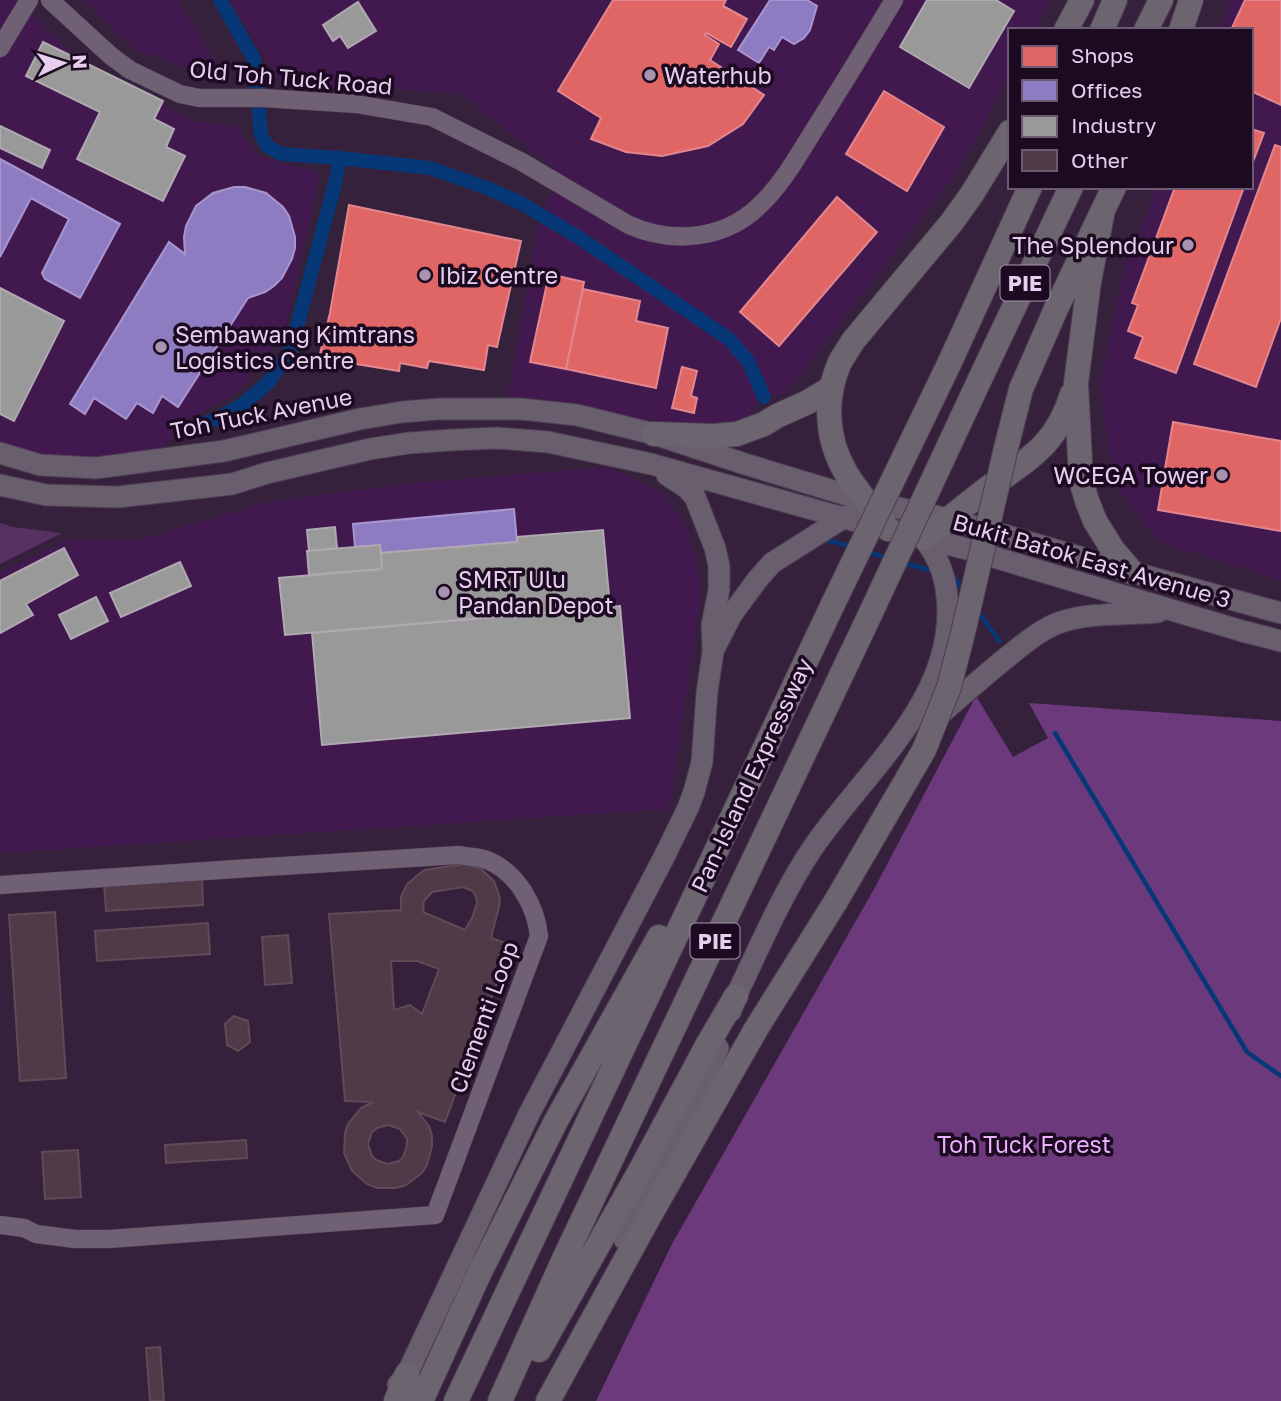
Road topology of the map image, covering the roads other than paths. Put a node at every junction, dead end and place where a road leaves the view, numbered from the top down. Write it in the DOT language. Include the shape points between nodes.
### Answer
graph roads {
  1 [pos="29,0"];
  2 [pos="50,0"];
  3 [pos="894,0"];
  4 [pos="1082,0"];
  5 [pos="1115,0"];
  6 [pos="1161,0"];
  7 [pos="1191,0"];
  8 [pos="1067,28"];
  9 [pos="1103,28"];
  10 [pos="1147,28"];
  11 [pos="1182,28"];
  12 [pos="0,48"];
  13 [pos="1008,135"];
  14 [pos="1029,189"];
  15 [pos="1070,189"];
  16 [pos="1113,189"];
  17 [pos="1104,210"];
  18 [pos="1076,383"];
  19 [pos="831,388"];
  20 [pos="654,434"];
  21 [pos="0,453"];
  22 [pos="651,464"];
  23 [pos="0,485"];
  24 [pos="867,501"];
  25 [pos="844,519"];
  26 [pos="893,519"];
  27 [pos="949,519"];
  28 [pos="924,538"];
  29 [pos="1132,572"];
  30 [pos="1170,610"];
  31 [pos="1281,613"];
  32 [pos="1281,641"];
  33 [pos="713,652"];
  34 [pos="875,771"];
  35 [pos="0,885"];
  36 [pos="698,887"];
  37 [pos="736,996"];
  38 [pos="0,1225"];
  39 [pos="407,1374"];
  40 [pos="388,1401"];
  41 [pos="396,1401"];
  42 [pos="421,1401"];
  43 [pos="456,1401"];
  44 [pos="500,1401"];
  45 [pos="510,1401"];
  46 [pos="547,1401"];
  1 -- 12 [label="street"];
  2 -- 3 [label="street, Old Toh Tuck Road" via="130,70 180,94 356,104 432,117 645,232 668,237 712,232 736,223 759,206 781,181"];
  4 -- 8 [label="highway"];
  5 -- 9 [label="highway"];
  6 -- 10 [label="highway"];
  7 -- 11 [label="highway"];
  13 -- 19 [label="highway" via="952,222 853,341"];
  14 -- 36 [label="highway, Pan-Island Expressway / PIE, bridge"];
  15 -- 44 [label="highway, Pan-Island Expressway / PIE, bridge"];
  16 -- 17 [label="highway"];
  17 -- 18 [label="highway"];
  17 -- 46 [label="highway, bridge" via="1021,389 949,687 924,750 750,1041"];
  18 -- 27 [label="highway" via="1067,411 1044,446"];
  18 -- 29 [label="highway" via="1081,480 1087,501 1113,550"];
  19 -- 20 [label="highway" via="737,434"];
  19 -- 24 [label="highway" via="828,409 836,451"];
  20 -- 21 [label="main road, Toh Tuck Avenue" via="577,415 521,409 438,409 360,419 224,451 96,468 40,465"];
  20 -- 24 [label="main road, Toh Tuck Avenue"];
  22 -- 23 [label="main road" via="548,442 497,438 370,449 232,484 118,497 46,495"];
  22 -- 25 [label="main road"];
  22 -- 33 [label="main road" via="695,497 715,548 719,590 712,625"];
  24 -- 25 [label="main road"];
  24 -- 26 [label="highway"];
  25 -- 26 [label="main road"];
  25 -- 33 [label="main road" via="772,563 732,614"];
  26 -- 27 [label="main road, Bukit Batok East Avenue 3"];
  26 -- 28 [label="main road, Bukit Batok East Avenue 3"];
  27 -- 28 [label="highway"];
  27 -- 29 [label="main road, Bukit Batok East Avenue 3"];
  28 -- 30 [label="main road, Bukit Batok East Avenue 3"];
  28 -- 34 [label="main road" via="946,585 948,630 935,675 918,710"];
  29 -- 31 [label="main road, Bukit Batok East Avenue 3"];
  30 -- 32 [label="main road, Bukit Batok East Avenue 3"];
  30 -- 34 [label="main road" via="1098,615 1049,628 998,664"];
  33 -- 39 [label="main road" via="702,762 688,808 529,1114"];
  34 -- 37 [label="main road" via="810,852"];
  35 -- 38 [label="street, Clementi Loop" via="459,856 486,859 521,886 539,936 435,1214 109,1239 36,1234"];
  36 -- 42 [label="highway" via="653,946 556,1121"];
  36 -- 43 [label="highway, Pan-Island Expressway / PIE"];
  37 -- 45 [label="highway"];
  37 -- 46 [label="main road" via="687,1115"];
  39 -- 40 [label="main road"];
  39 -- 41 [label="highway"];
}
